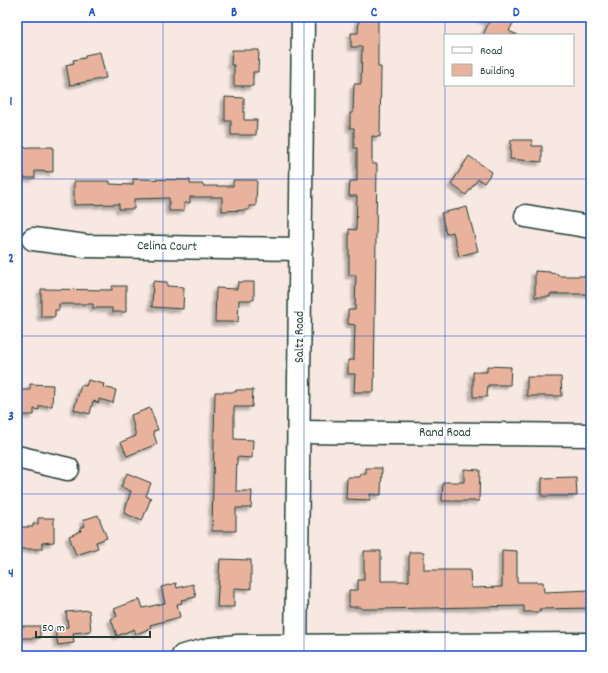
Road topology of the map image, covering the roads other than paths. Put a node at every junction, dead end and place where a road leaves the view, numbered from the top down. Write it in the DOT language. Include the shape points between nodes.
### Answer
graph roads {
  1 [pos="303,17"];
  2 [pos="526,216"];
  3 [pos="591,227"];
  4 [pos="33,239"];
  5 [pos="301,249"];
  6 [pos="299,432"];
  7 [pos="591,434"];
  8 [pos="17,456"];
  9 [pos="68,469"];
  10 [pos="591,644"];
  11 [pos="296,651"];
  12 [pos="183,656"];
  1 -- 5 [label="street, Saltz Road"];
  2 -- 3 [label="street"];
  4 -- 5 [label="street, Celina Court" via="86,246"];
  5 -- 6 [label="street, Saltz Road"];
  6 -- 7 [label="street, Rand Road"];
  6 -- 11 [label="street, Saltz Road"];
  8 -- 9 [label="street"];
  10 -- 11 [label="street"];
  11 -- 12 [label="street" via="238,646 210,649"];
}
